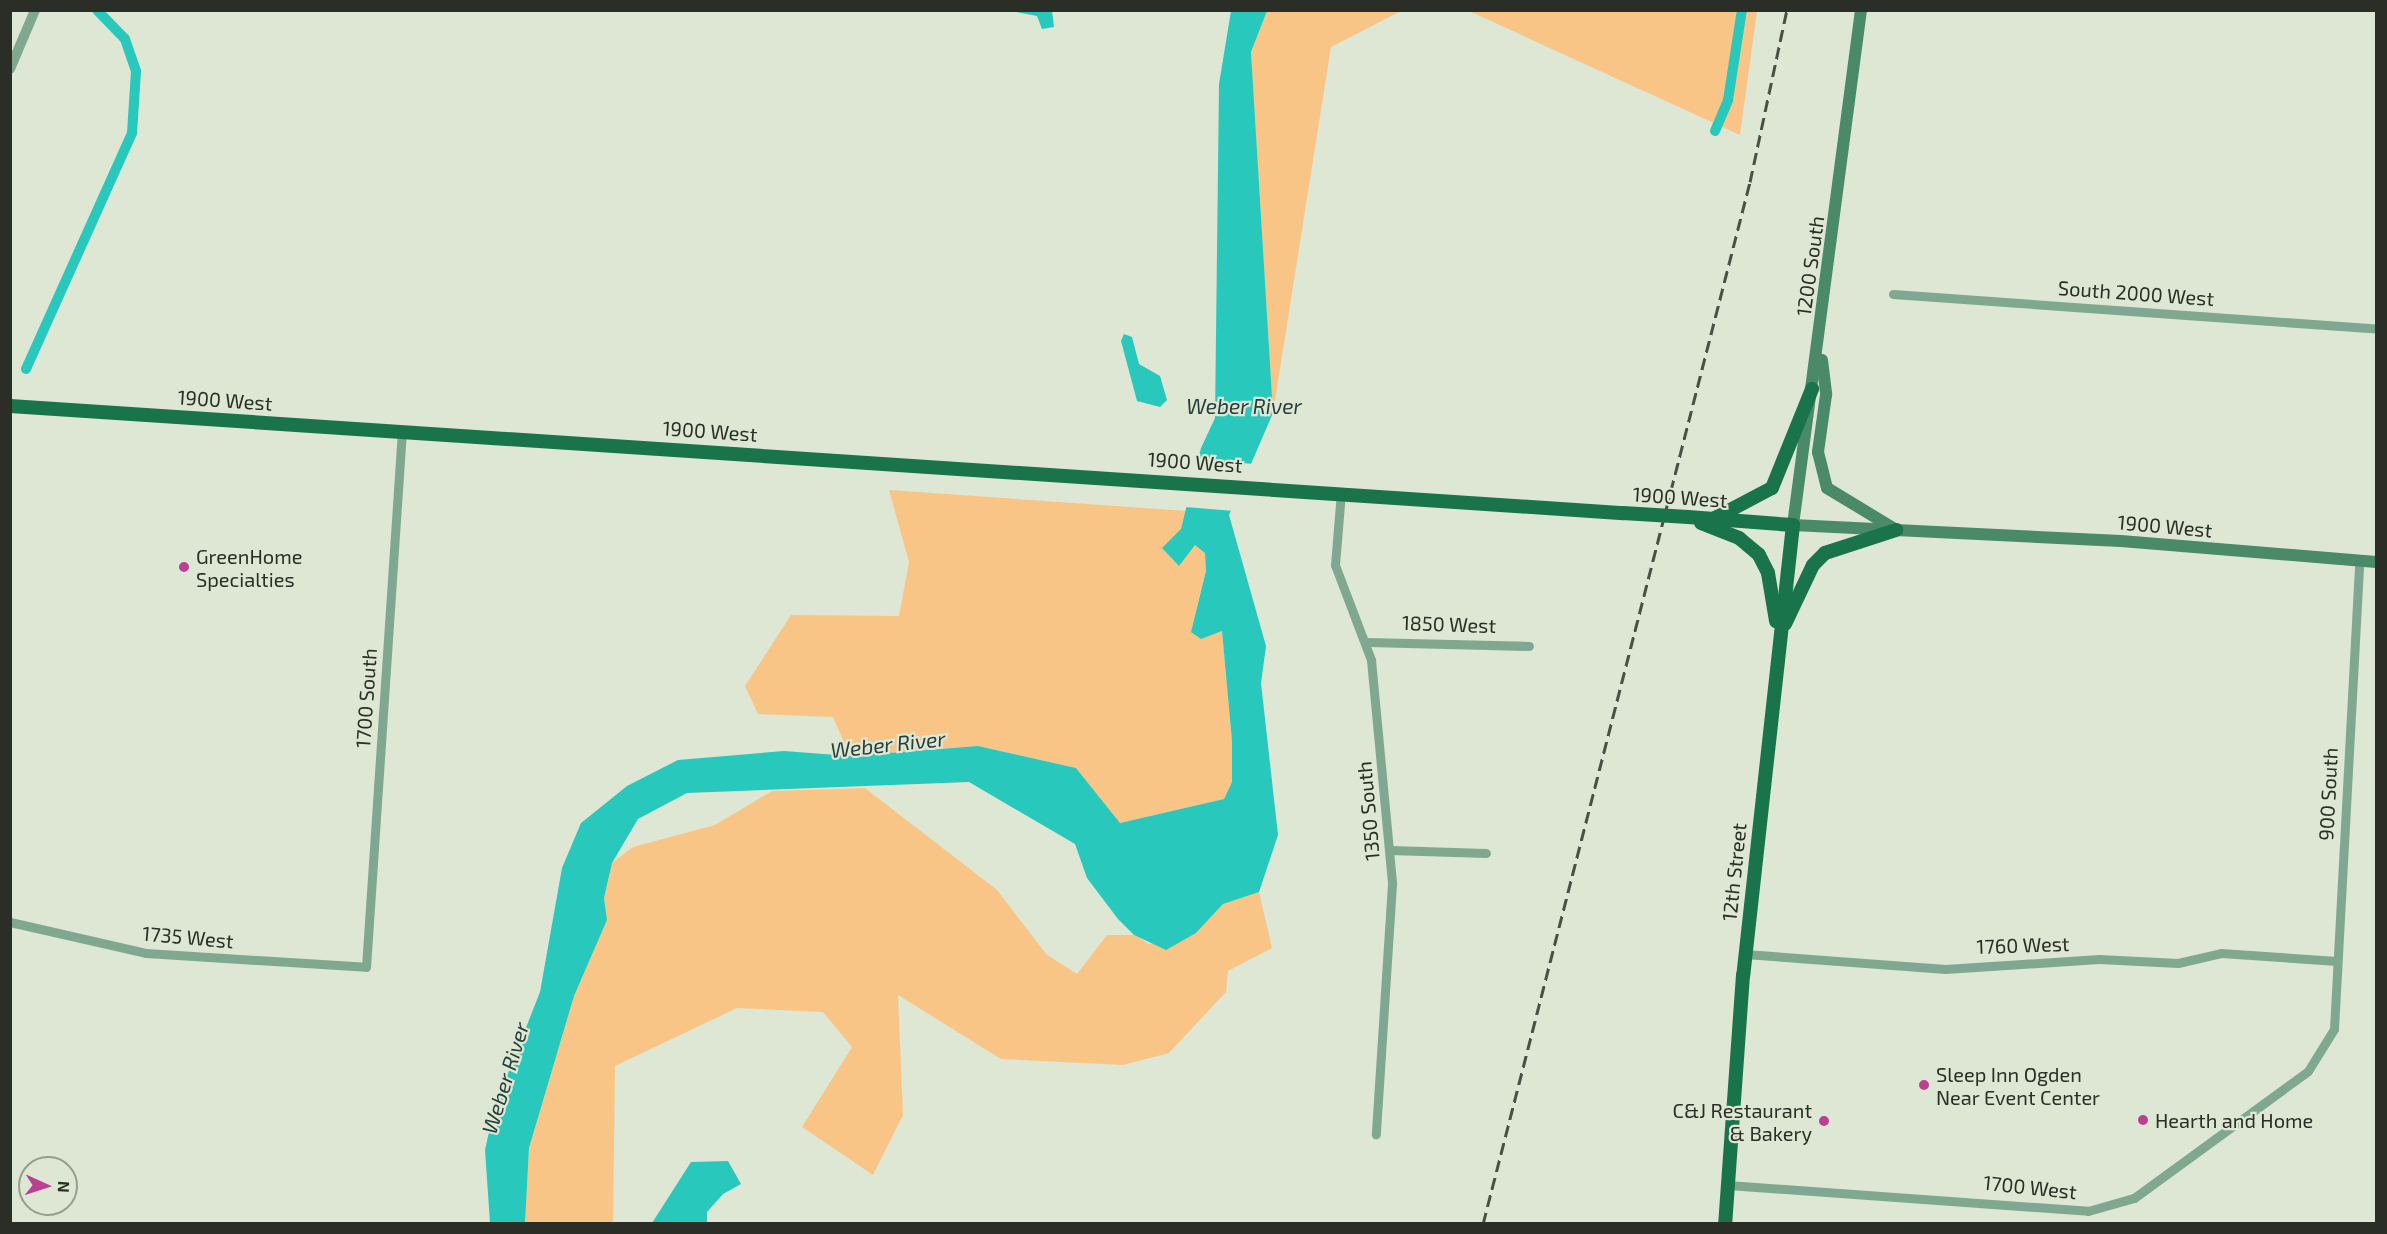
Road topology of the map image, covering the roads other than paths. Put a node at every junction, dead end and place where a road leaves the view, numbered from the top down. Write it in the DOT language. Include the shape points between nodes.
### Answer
graph roads {
  1 [pos="35,10"];
  2 [pos="1861,10"];
  3 [pos="10,69"];
  4 [pos="1893,294"];
  5 [pos="2376,328"];
  6 [pos="1820,341"];
  7 [pos="1812,389"];
  8 [pos="10,406"];
  9 [pos="402,431"];
  10 [pos="1341,492"];
  11 [pos="1688,518"];
  12 [pos="1711,519"];
  13 [pos="1793,525"];
  14 [pos="1896,530"];
  15 [pos="2359,561"];
  16 [pos="2376,562"];
  17 [pos="1778,640"];
  18 [pos="1367,642"];
  19 [pos="1529,646"];
  20 [pos="1390,850"];
  21 [pos="1486,853"];
  22 [pos="10,922"];
  23 [pos="1745,954"];
  24 [pos="2337,961"];
  25 [pos="366,967"];
  26 [pos="2334,1029"];
  27 [pos="1376,1134"];
  28 [pos="1728,1185"];
  29 [pos="1725,1224"];
  1 -- 3 [label="street"];
  2 -- 6 [label="main road, 1200 South"];
  4 -- 5 [label="street, South 2000 West"];
  6 -- 7 [label="main road, 1200 South"];
  6 -- 14 [label="main road" via="1826,395 1818,452 1827,488"];
  7 -- 12 [label="main road" via="1772,488"];
  7 -- 13 [label="main road, 1200 South"];
  8 -- 9 [label="main road, 1900 West"];
  9 -- 10 [label="main road, 1900 West"];
  9 -- 25 [label="street, 1700 South"];
  10 -- 11 [label="main road, 1900 West, bridge"];
  10 -- 18 [label="street, 1350 South" via="1335,565 1340,588"];
  11 -- 12 [label="main road, 1900 West"];
  11 -- 17 [label="main road" via="1739,538 1759,555 1768,573"];
  12 -- 13 [label="main road, 1900 West"];
  13 -- 14 [label="main road, 1900 West"];
  13 -- 17 [label="main road, 12th Street"];
  14 -- 15 [label="main road, 1900 West"];
  14 -- 17 [label="main road" via="1825,553 1813,565"];
  15 -- 16 [label="main road, 1900 West"];
  15 -- 24 [label="street, 900 South"];
  17 -- 23 [label="main road, 12th Street"];
  18 -- 19 [label="street, 1850 West"];
  18 -- 20 [label="street, 1350 South"];
  20 -- 21 [label="street"];
  20 -- 27 [label="street, 1350 South"];
  22 -- 25 [label="street, 1735 West" via="146,953"];
  23 -- 24 [label="street, 1760 West" via="1945,969 2099,958 2178,963 2221,952"];
  23 -- 28 [label="main road, 12th Street"];
  24 -- 26 [label="street, 900 South"];
  26 -- 28 [label="street, 1700 West" via="2308,1071 2134,1198 2114,1206 2067,1211"];
  28 -- 29 [label="main road, 12th Street"];
}
